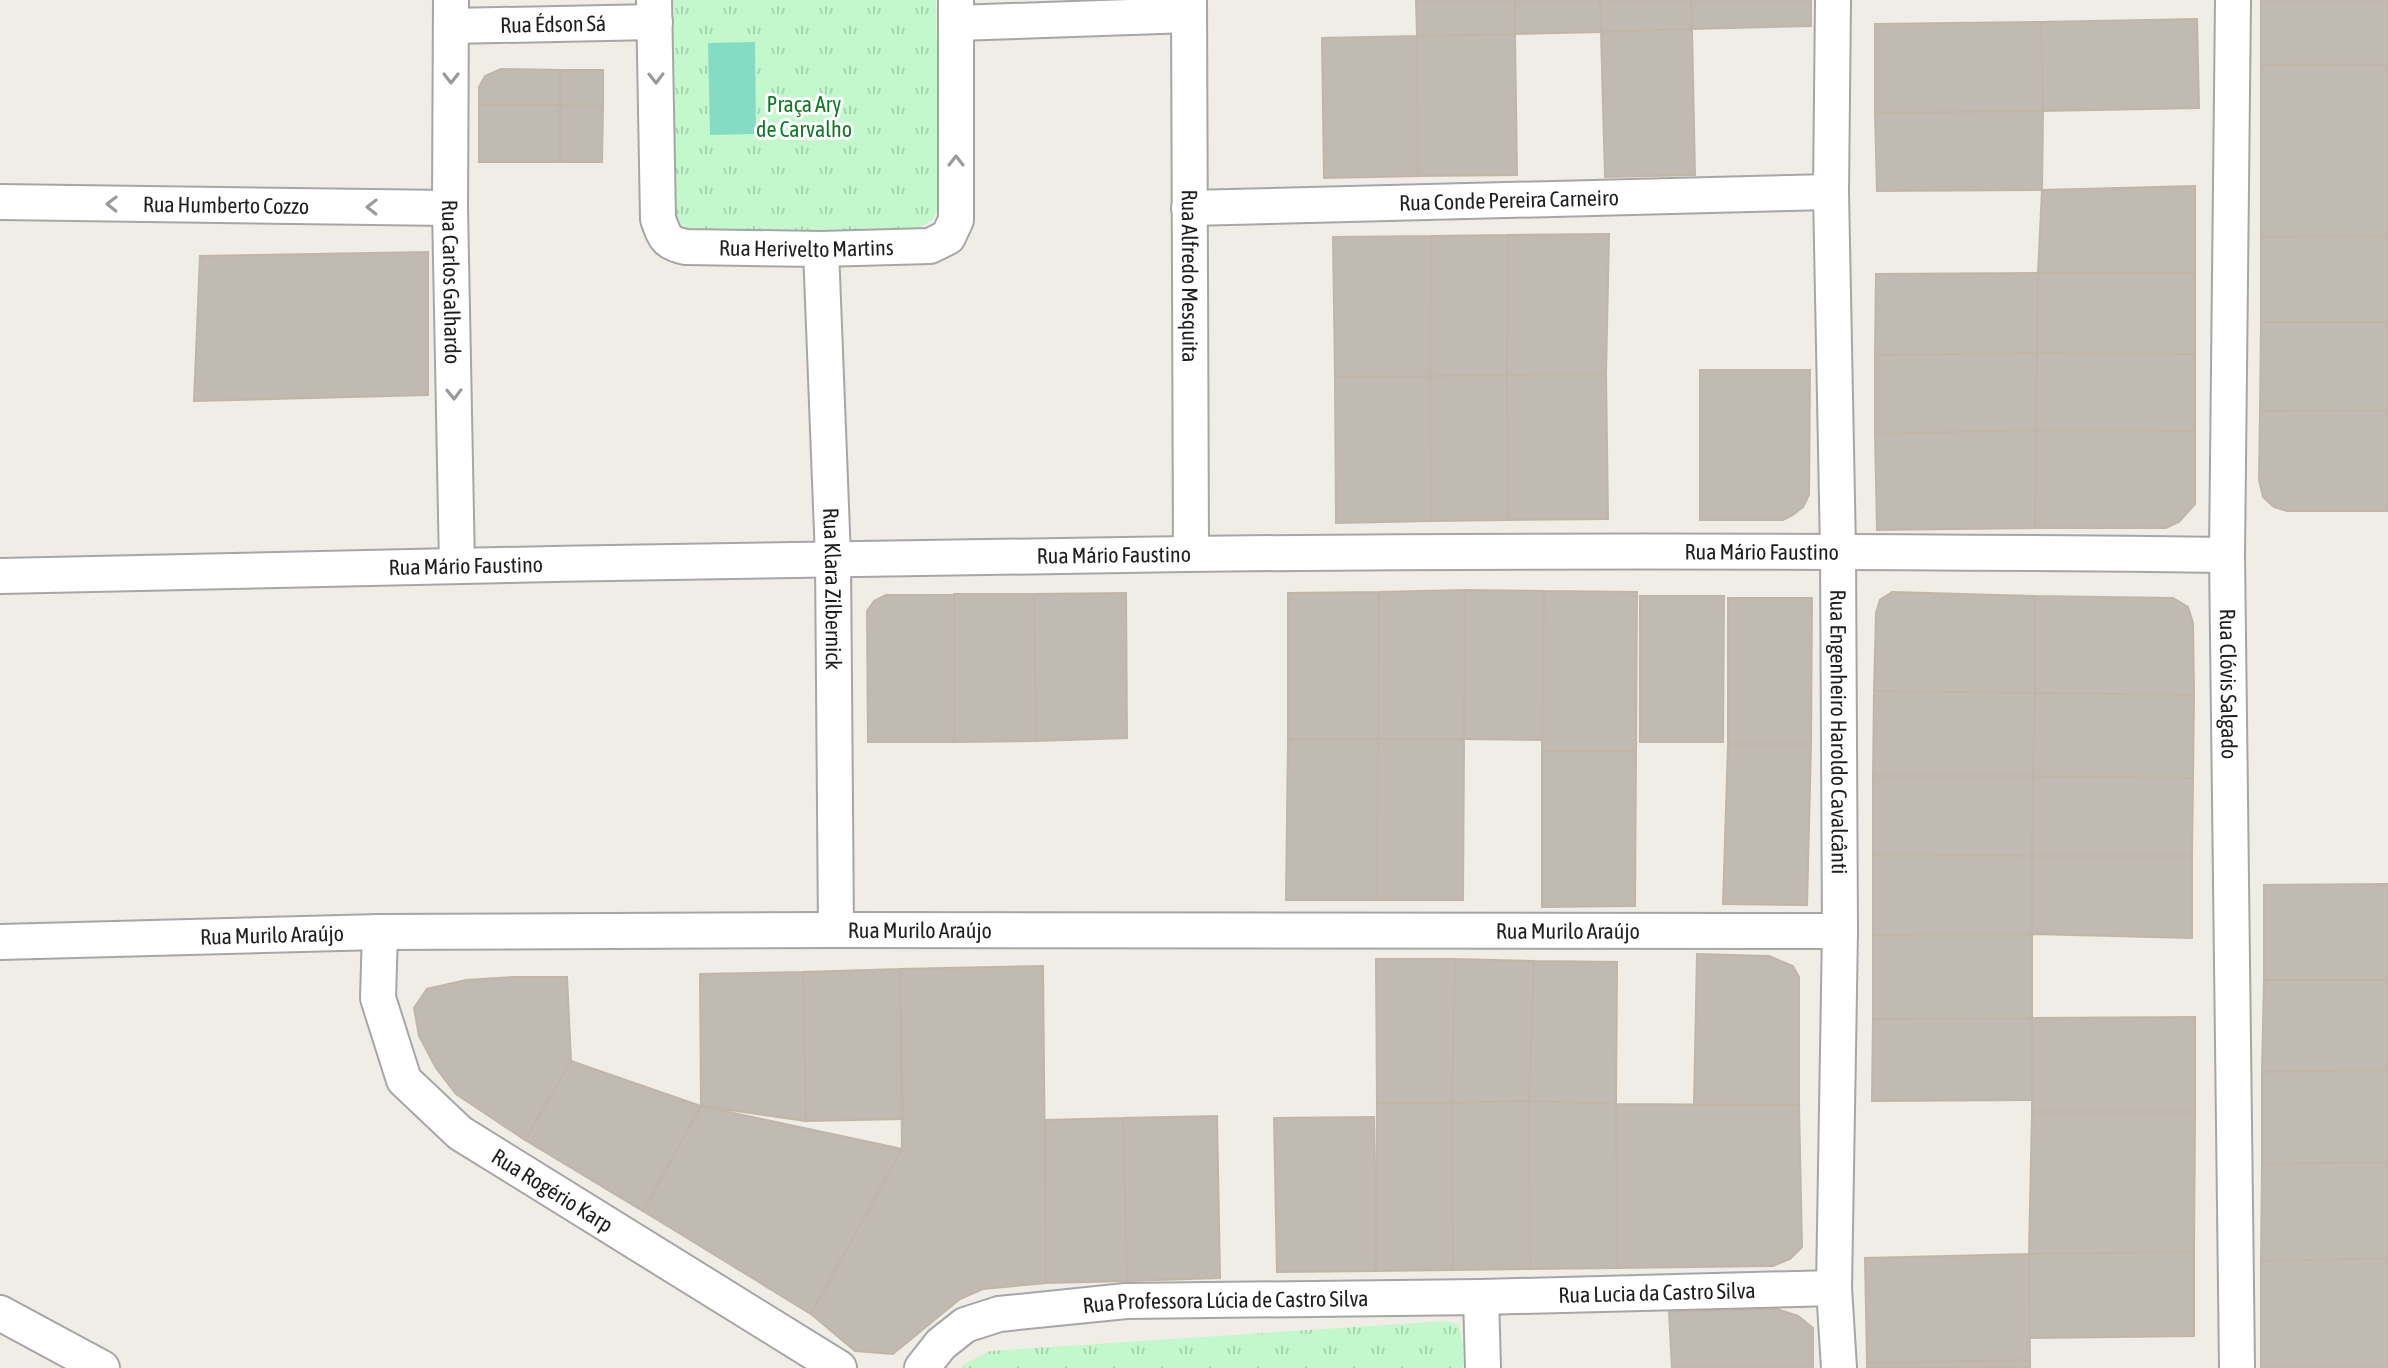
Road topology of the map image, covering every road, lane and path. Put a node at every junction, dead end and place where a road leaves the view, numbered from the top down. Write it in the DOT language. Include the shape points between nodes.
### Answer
graph roads {
  1 [pos="1833,0"];
  2 [pos="2233,0"];
  3 [pos="1189,7"];
  4 [pos="655,11"];
  5 [pos="956,12"];
  6 [pos="451,13"];
  7 [pos="1831,192"];
  8 [pos="0,202"];
  9 [pos="450,208"];
  10 [pos="1189,208"];
  11 [pos="821,249"];
  12 [pos="1838,551"];
  13 [pos="1191,553"];
  14 [pos="2227,555"];
  15 [pos="833,558"];
  16 [pos="457,566"];
  17 [pos="0,576"];
  18 [pos="836,930"];
  19 [pos="1840,931"];
  20 [pos="380,932"];
  21 [pos="0,942"];
  22 [pos="1834,1288"];
  23 [pos="1481,1297"];
  24 [pos="0,1313"];
  25 [pos="102,1368"];
  26 [pos="839,1368"];
  27 [pos="922,1368"];
  28 [pos="1483,1368"];
  29 [pos="1839,1368"];
  30 [pos="2237,1368"];
  1 -- 7 [label="street, Rua Engenheiro Haroldo Cavalcânti"];
  2 -- 14 [label="street, Rua Clóvis Salgado"];
  3 -- 5 [label="street"];
  3 -- 10 [label="street, Rua Alfredo Mesquita"];
  4 -- 6 [label="street, Rua Édson Sá"];
  4 -- 11 [label="street, Rua Herivelto Martins, one-way" via="658,219 665,237 686,247"];
  11 -- 5 [label="street, Rua Herivelto Martins, one-way" via="930,246 948,237 956,220"];
  6 -- 9 [label="street, Rua Carlos Galhardo, one-way"];
  7 -- 10 [label="street, Rua Conde Pereira Carneiro"];
  7 -- 12 [label="street, Rua Engenheiro Haroldo Cavalcânti"];
  9 -- 8 [label="street, Rua Humberto Cozzo, one-way"];
  9 -- 16 [label="street, Rua Carlos Galhardo, one-way"];
  10 -- 13 [label="street, Rua Alfredo Mesquita"];
  11 -- 15 [label="street, Rua Klara Zilbernick"];
  12 -- 13 [label="street, Rua Mário Faustino"];
  12 -- 14 [label="street, Rua Mário Faustino"];
  12 -- 19 [label="street, Rua Engenheiro Haroldo Cavalcânti"];
  13 -- 15 [label="street, Rua Mário Faustino"];
  14 -- 30 [label="street, Rua Clóvis Salgado"];
  15 -- 16 [label="street, Rua Mário Faustino"];
  15 -- 18 [label="street, Rua Klara Zilbernick"];
  16 -- 17 [label="street, Rua Mário Faustino"];
  18 -- 19 [label="street, Rua Murilo Araújo"];
  18 -- 20 [label="street, Rua Murilo Araújo"];
  19 -- 22 [label="street, Rua Engenheiro Haroldo Cavalcânti"];
  20 -- 21 [label="street, Rua Murilo Araújo"];
  20 -- 26 [label="street, Rua Rogério Karp" via="378,998 404,1080 460,1133"];
  22 -- 23 [label="street, Rua Lucia da Castro Silva"];
  22 -- 29 [label="street, Rua Engenheiro Haroldo Cavalcânti"];
  23 -- 27 [label="street, Rua Professora Lúcia de Castro Silva" via="1126,1301 999,1314 965,1325"];
  23 -- 28 [label="street"];
  24 -- 25 [label="street"];
}
